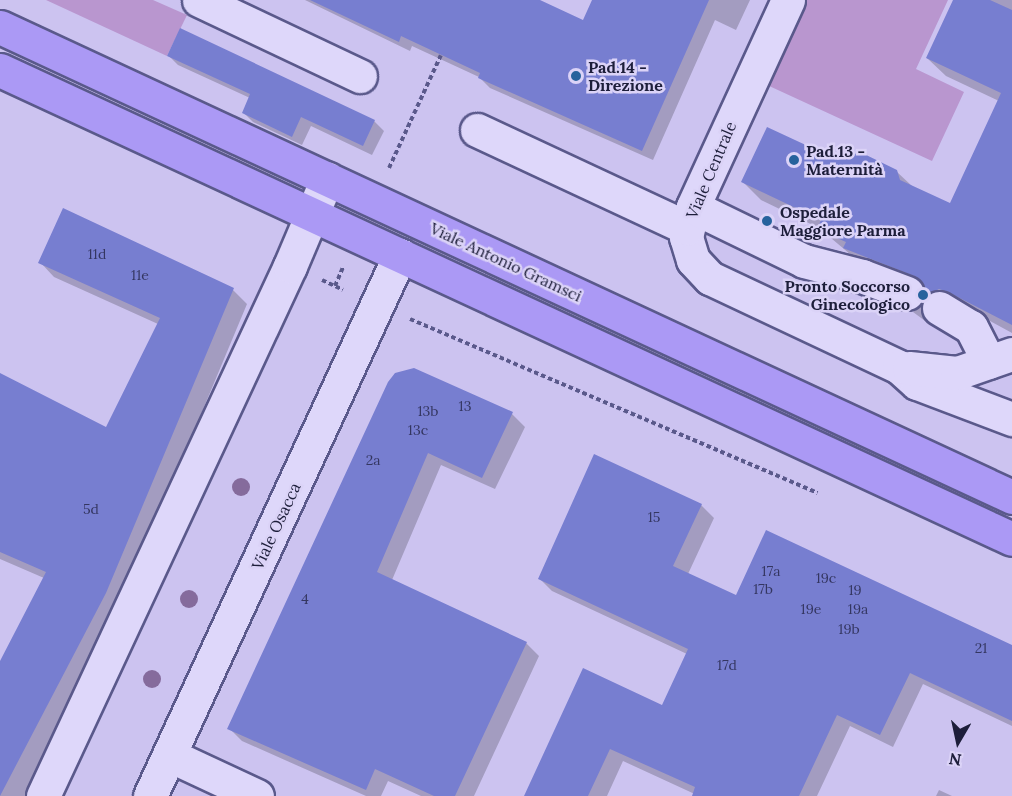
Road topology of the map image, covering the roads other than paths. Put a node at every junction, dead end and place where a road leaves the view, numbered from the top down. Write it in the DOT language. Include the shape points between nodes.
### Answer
graph roads {
  1 [pos="199,0"];
  2 [pos="788,0"];
  3 [pos="0,27"];
  4 [pos="0,70"];
  5 [pos="360,76"];
  6 [pos="477,130"];
  7 [pos="327,179"];
  8 [pos="312,214"];
  9 [pos="690,218"];
  10 [pos="400,255"];
  11 [pos="907,293"];
  12 [pos="939,308"];
  13 [pos="1001,358"];
  14 [pos="899,367"];
  15 [pos="1012,420"];
  16 [pos="1012,497"];
  17 [pos="1012,539"];
  18 [pos="169,755"];
  19 [pos="43,796"];
  20 [pos="150,796"];
  21 [pos="257,796"];
  1 -- 5 [label="street"];
  2 -- 9 [label="street, Viale Centrale"];
  3 -- 7 [label="main road, Viale Antonio Gramsci"];
  4 -- 8 [label="main road"];
  6 -- 9 [label="street"];
  7 -- 8 [label="street"];
  7 -- 16 [label="main road, Viale Antonio Gramsci"];
  8 -- 10 [label="main road"];
  8 -- 19 [label="street"];
  9 -- 11 [label="street" via="804,261"];
  9 -- 14 [label="street, Viale Centrale" via="689,252 710,278"];
  10 -- 17 [label="main road"];
  10 -- 18 [label="street, Viale Osacca"];
  12 -- 13 [label="street" via="971,327"];
  13 -- 14 [label="street" via="949,374"];
  14 -- 15 [label="street" via="928,388 970,400"];
  18 -- 20 [label="street, Viale Osacca"];
  18 -- 21 [label="street"];
}
